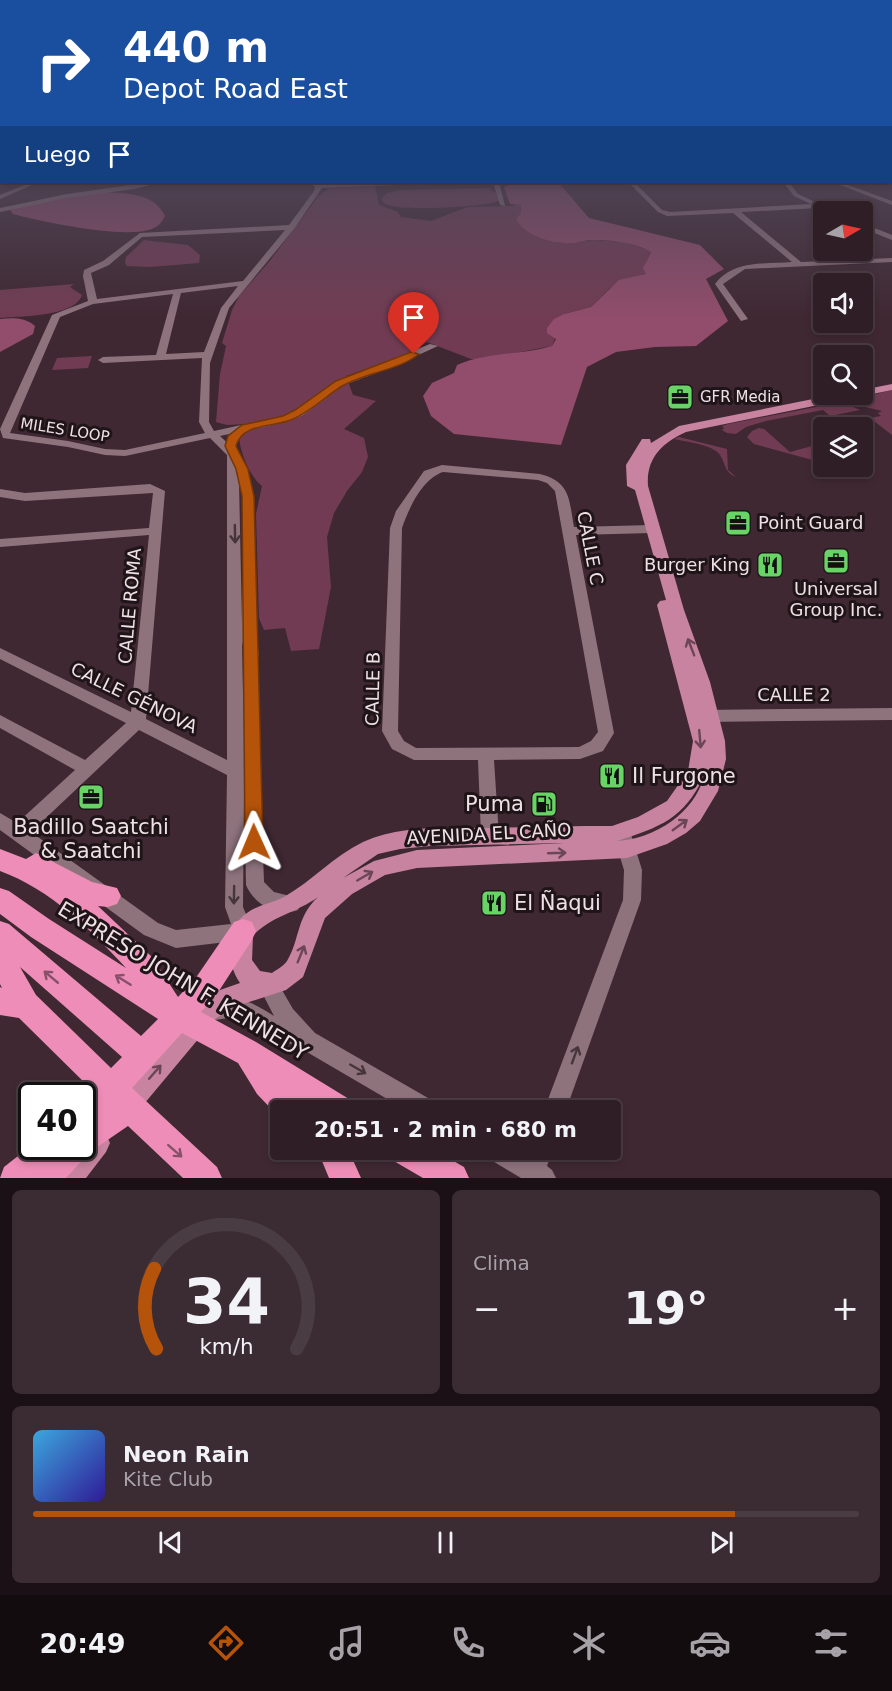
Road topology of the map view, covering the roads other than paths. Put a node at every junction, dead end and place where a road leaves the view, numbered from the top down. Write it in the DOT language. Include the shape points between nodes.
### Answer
graph roads {
  1 [pos="302,208"];
  2 [pos="657,208"];
  3 [pos="786,208"];
  4 [pos="735,211"];
  5 [pos="291,227"];
  6 [pos="873,230"];
  7 [pos="892,238"];
  8 [pos="892,260"];
  9 [pos="799,264"];
  10 [pos="244,283"];
  11 [pos="178,290"];
  12 [pos="92,302"];
  13 [pos="744,319"];
  14 [pos="433,346"];
  15 [pos="207,355"];
  16 [pos="160,357"];
  17 [pos="103,360"];
  18 [pos="892,380"];
  19 [pos="873,384"];
  20 [pos="892,387"];
  21 [pos="873,391"];
  22 [pos="813,397"];
  23 [pos="813,403"];
  24 [pos="204,422"];
  25 [pos="240,428"];
  26 [pos="212,435"];
  27 [pos="182,442"];
  28 [pos="233,454"];
  29 [pos="434,471"];
  30 [pos="0,493"];
  31 [pos="648,529"];
  32 [pos="155,531"];
  33 [pos="569,531"];
  34 [pos="0,543"];
  35 [pos="0,653"];
  36 [pos="892,714"];
  37 [pos="704,716"];
  38 [pos="0,721"];
  39 [pos="138,722"];
  40 [pos="601,741"];
  41 [pos="486,755"];
  42 [pos="86,768"];
  43 [pos="244,772"];
  44 [pos="0,820"];
  45 [pos="19,832"];
  46 [pos="490,836"];
  47 [pos="624,840"];
  48 [pos="0,859"];
  49 [pos="108,896"];
  50 [pos="0,899"];
  51 [pos="291,903"];
  52 [pos="243,931"];
  53 [pos="0,933"];
  54 [pos="0,957"];
  55 [pos="0,980"];
  56 [pos="268,985"];
  57 [pos="13,1003"];
  58 [pos="207,1011"];
  59 [pos="172,1012"];
  60 [pos="307,1040"];
  61 [pos="246,1052"];
  62 [pos="143,1056"];
  63 [pos="284,1100"];
  64 [pos="323,1100"];
  65 [pos="410,1100"];
  66 [pos="559,1100"];
  67 [pos="96,1106"];
  68 [pos="117,1117"];
  69 [pos="96,1131"];
  70 [pos="37,1160"];
  71 [pos="63,1160"];
  72 [pos="337,1160"];
  73 [pos="422,1160"];
  74 [pos="513,1160"];
  75 [pos="540,1160"];
  76 [pos="538,1175"];
  77 [pos="15,1178"];
  78 [pos="44,1178"];
  79 [pos="69,1178"];
  80 [pos="206,1178"];
  81 [pos="345,1178"];
  82 [pos="453,1178"];
  1 -- 5 [label="street"];
  2 -- 4 [label="street" via="670,214"];
  3 -- 4 [label="street"];
  4 -- 9 [label="street"];
  5 -- 10 [label="street"];
  5 -- 12 [label="street" via="140,235 106,263 87,272"];
  6 -- 7 [label="street"];
  8 -- 9 [label="street"];
  9 -- 13 [label="street" via="743,267 723,279 720,289"];
  10 -- 11 [label="street"];
  10 -- 15 [label="street" via="225,308"];
  11 -- 12 [label="street"];
  11 -- 16 [label="street"];
  12 -- 27 [label="street, MILES LOOP" via="56,315 4,432 7,436 105,452"];
  14 -- 25 [label="street, MILES LOOP" via="340,383 299,413"];
  15 -- 16 [label="street"];
  15 -- 24 [label="street"];
  16 -- 17 [label="street"];
  18 -- 19 [label="main road"];
  20 -- 21 [label="main road"];
  22 -- 31 [label="main road, AVENIDA EL CAÑO" via="696,418 649,439 632,465 632,478"];
  23 -- 31 [label="main road, AVENIDA EL CAÑO" via="688,428 664,438 646,458 641,477"];
  24 -- 25 [label="street" via="218,429"];
  24 -- 26 [label="street"];
  24 -- 27 [label="street"];
  25 -- 26 [label="street, MILES LOOP"];
  25 -- 28 [label="street" via="232,438"];
  26 -- 27 [label="street, MILES LOOP"];
  26 -- 28 [label="street"];
  28 -- 43 [label="street"];
  29 -- 33 [label="street, CALLE C" via="464,469 551,481 561,490"];
  29 -- 41 [label="street, CALLE B" via="428,473 402,511 396,528 390,731 398,745 414,754"];
  30 -- 32 [label="street, CALLE ROMA" via="25,497 150,488 159,491"];
  31 -- 33 [label="street"];
  31 -- 37 [label="main road, AVENIDA EL CAÑO" via="692,649"];
  32 -- 34 [label="street"];
  32 -- 39 [label="street, CALLE ROMA"];
  33 -- 40 [label="street, CALLE C" via="606,733"];
  35 -- 39 [label="street, CALLE GÉNOVA"];
  36 -- 37 [label="street, CALLE 2"];
  37 -- 47 [label="main road, AVENIDA EL CAÑO" via="717,759 704,801 678,827 660,838"];
  38 -- 42 [label="street"];
  39 -- 42 [label="street"];
  39 -- 43 [label="street, CALLE GÉNOVA"];
  40 -- 41 [label="street, CALLE B" via="580,753"];
  41 -- 46 [label="street"];
  42 -- 45 [label="street"];
  43 -- 51 [label="street" via="255,885 269,900"];
  43 -- 52 [label="street, one-way" via="234,907"];
  44 -- 45 [label="street"];
  45 -- 49 [label="street"];
  46 -- 47 [label="main road, AVENIDA EL CAÑO" via="606,834"];
  46 -- 51 [label="main road, AVENIDA EL CAÑO" via="429,837 381,844"];
  56 -- 47 [label="main road, AVENIDA EL CAÑO, one-way" via="294,969 318,911 345,887 381,867 417,858"];
  66 -- 47 [label="street, one-way" via="632,900 633,870"];
  48 -- 49 [label="highway" via="30,861 88,893"];
  48 -- 59 [label="highway" via="42,878 113,937 139,962"];
  49 -- 52 [label="street" via="151,929 176,939"];
  59 -- 50 [label="highway, EXPRESO JOHN F. KENNEDY, one-way"];
  51 -- 52 [label="main road, AVENIDA EL CAÑO" via="256,918"];
  52 -- 56 [label="main road" via="240,953 245,972 252,981"];
  52 -- 62 [label="highway" via="205,988"];
  62 -- 53 [label="highway, one-way"];
  54 -- 57 [label="highway"];
  55 -- 57 [label="highway"];
  56 -- 58 [label="main road, AVENIDA EL CAÑO" via="228,998"];
  56 -- 60 [label="street" via="286,1016"];
  57 -- 80 [label="highway, one-way" via="59,1036"];
  58 -- 60 [label="street" via="235,1007 246,1010"];
  68 -- 58 [label="main road, one-way"];
  59 -- 61 [label="highway, EXPRESO JOHN F. KENNEDY"];
  60 -- 65 [label="street, one-way"];
  61 -- 63 [label="highway" via="267,1084"];
  61 -- 64 [label="highway, EXPRESO JOHN F. KENNEDY"];
  62 -- 67 [label="highway"];
  68 -- 69 [label="highway"];
  68 -- 79 [label="main road"];
  70 -- 77 [label="highway"];
  71 -- 78 [label="highway"];
  72 -- 81 [label="highway"];
  73 -- 82 [label="highway"];
  74 -- 76 [label="street"];
  75 -- 76 [label="street"];
}
